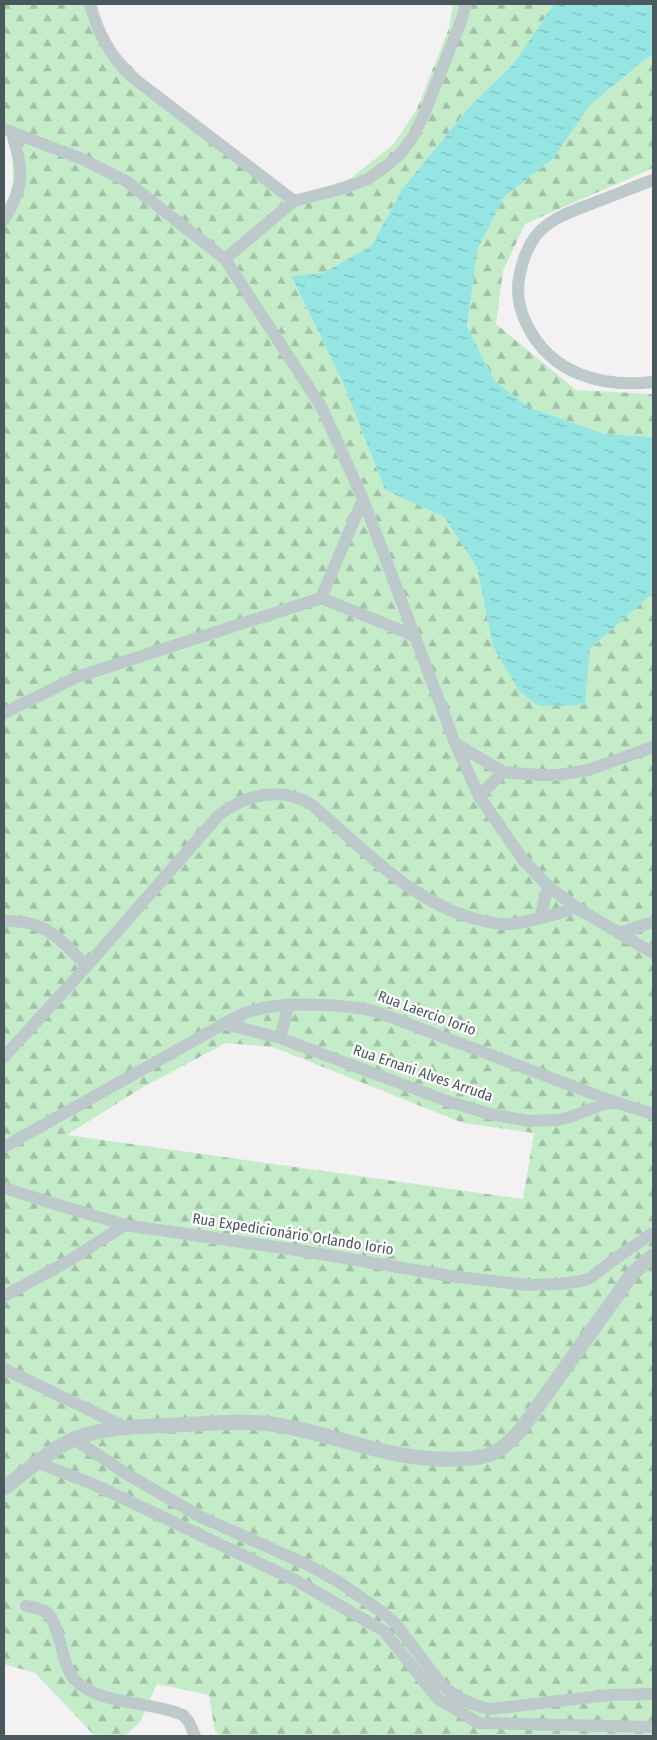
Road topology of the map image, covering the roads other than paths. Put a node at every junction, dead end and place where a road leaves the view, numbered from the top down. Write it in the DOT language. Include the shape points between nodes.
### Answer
graph roads {
  1 [pos="90,4"];
  2 [pos="466,4"];
  3 [pos="8,131"];
  4 [pos="653,180"];
  5 [pos="294,201"];
  6 [pos="4,220"];
  7 [pos="225,258"];
  8 [pos="653,382"];
  9 [pos="363,499"];
  10 [pos="321,598"];
  11 [pos="415,636"];
  12 [pos="4,713"];
  13 [pos="455,743"];
  14 [pos="653,748"];
  15 [pos="503,772"];
  16 [pos="479,796"];
  17 [pos="548,886"];
  18 [pos="577,908"];
  19 [pos="540,918"];
  20 [pos="4,921"];
  21 [pos="653,922"];
  22 [pos="620,933"];
  23 [pos="653,953"];
  24 [pos="88,966"];
  25 [pos="289,1004"];
  26 [pos="224,1024"];
  27 [pos="280,1038"];
  28 [pos="4,1057"];
  29 [pos="612,1101"];
  30 [pos="653,1114"];
  31 [pos="4,1146"];
  32 [pos="4,1187"];
  33 [pos="125,1225"];
  34 [pos="653,1233"];
  35 [pos="653,1256"];
  36 [pos="4,1296"];
  37 [pos="4,1369"];
  38 [pos="127,1428"];
  39 [pos="74,1439"];
  40 [pos="38,1463"];
  41 [pos="4,1488"];
  42 [pos="26,1606"];
  43 [pos="653,1694"];
  44 [pos="653,1727"];
  45 [pos="195,1736"];
  1 -- 5 [label="street" via="100,33 122,68"];
  2 -- 5 [label="street" via="425,112 401,153 368,179"];
  3 -- 6 [label="street" via="20,164 21,179"];
  3 -- 7 [label="street" via="82,159 126,182"];
  4 -- 8 [label="street" via="547,224 533,239 522,265 518,292 522,314 531,335 561,365 594,379"];
  5 -- 7 [label="street"];
  7 -- 9 [label="street" via="321,406"];
  9 -- 10 [label="street"];
  9 -- 11 [label="street"];
  10 -- 11 [label="street"];
  10 -- 12 [label="street" via="77,678"];
  11 -- 13 [label="street"];
  13 -- 15 [label="street"];
  13 -- 16 [label="street"];
  14 -- 15 [label="street" via="573,773"];
  15 -- 16 [label="street"];
  16 -- 17 [label="street" via="519,855"];
  17 -- 18 [label="street"];
  17 -- 19 [label="street"];
  18 -- 19 [label="street"];
  18 -- 22 [label="street"];
  19 -- 24 [label="street" via="497,924 449,910 393,875 312,804 289,795 268,794 241,800 219,814"];
  20 -- 24 [label="street" via="46,929"];
  21 -- 22 [label="street"];
  22 -- 23 [label="street"];
  24 -- 28 [label="street"];
  25 -- 26 [label="street, Rua Laercio Iorio" via="250,1010"];
  25 -- 27 [label="street"];
  25 -- 29 [label="street, Rua Laercio Iorio" via="342,1006 377,1012"];
  26 -- 27 [label="street, Rua Ernani Alves Arruda"];
  26 -- 31 [label="street, Rua Laercio Iorio"];
  27 -- 29 [label="street, Rua Ernani Alves Arruda" via="447,1101 510,1118 557,1120"];
  29 -- 30 [label="street, Rua Laercio Iorio"];
  32 -- 33 [label="street, Rua Expedicionário Orlando Iorio"];
  33 -- 34 [label="street, Rua Expedicionário Orlando Iorio" via="450,1276 544,1284 590,1278"];
  33 -- 36 [label="street" via="68,1262"];
  35 -- 38 [label="street" via="633,1272 523,1427 511,1441 488,1456 430,1459 269,1424"];
  37 -- 38 [label="street"];
  38 -- 39 [label="street" via="94,1432"];
  39 -- 40 [label="street"];
  39 -- 43 [label="street" via="124,1473 201,1517 339,1582 395,1623 446,1690 475,1705 491,1709 609,1695"];
  40 -- 41 [label="street"];
  40 -- 44 [label="street" via="93,1484 297,1581 384,1631 438,1700 479,1723"];
  42 -- 45 [label="street" via="44,1611 51,1618 67,1665 79,1683 100,1694 180,1713 186,1717"];
}
